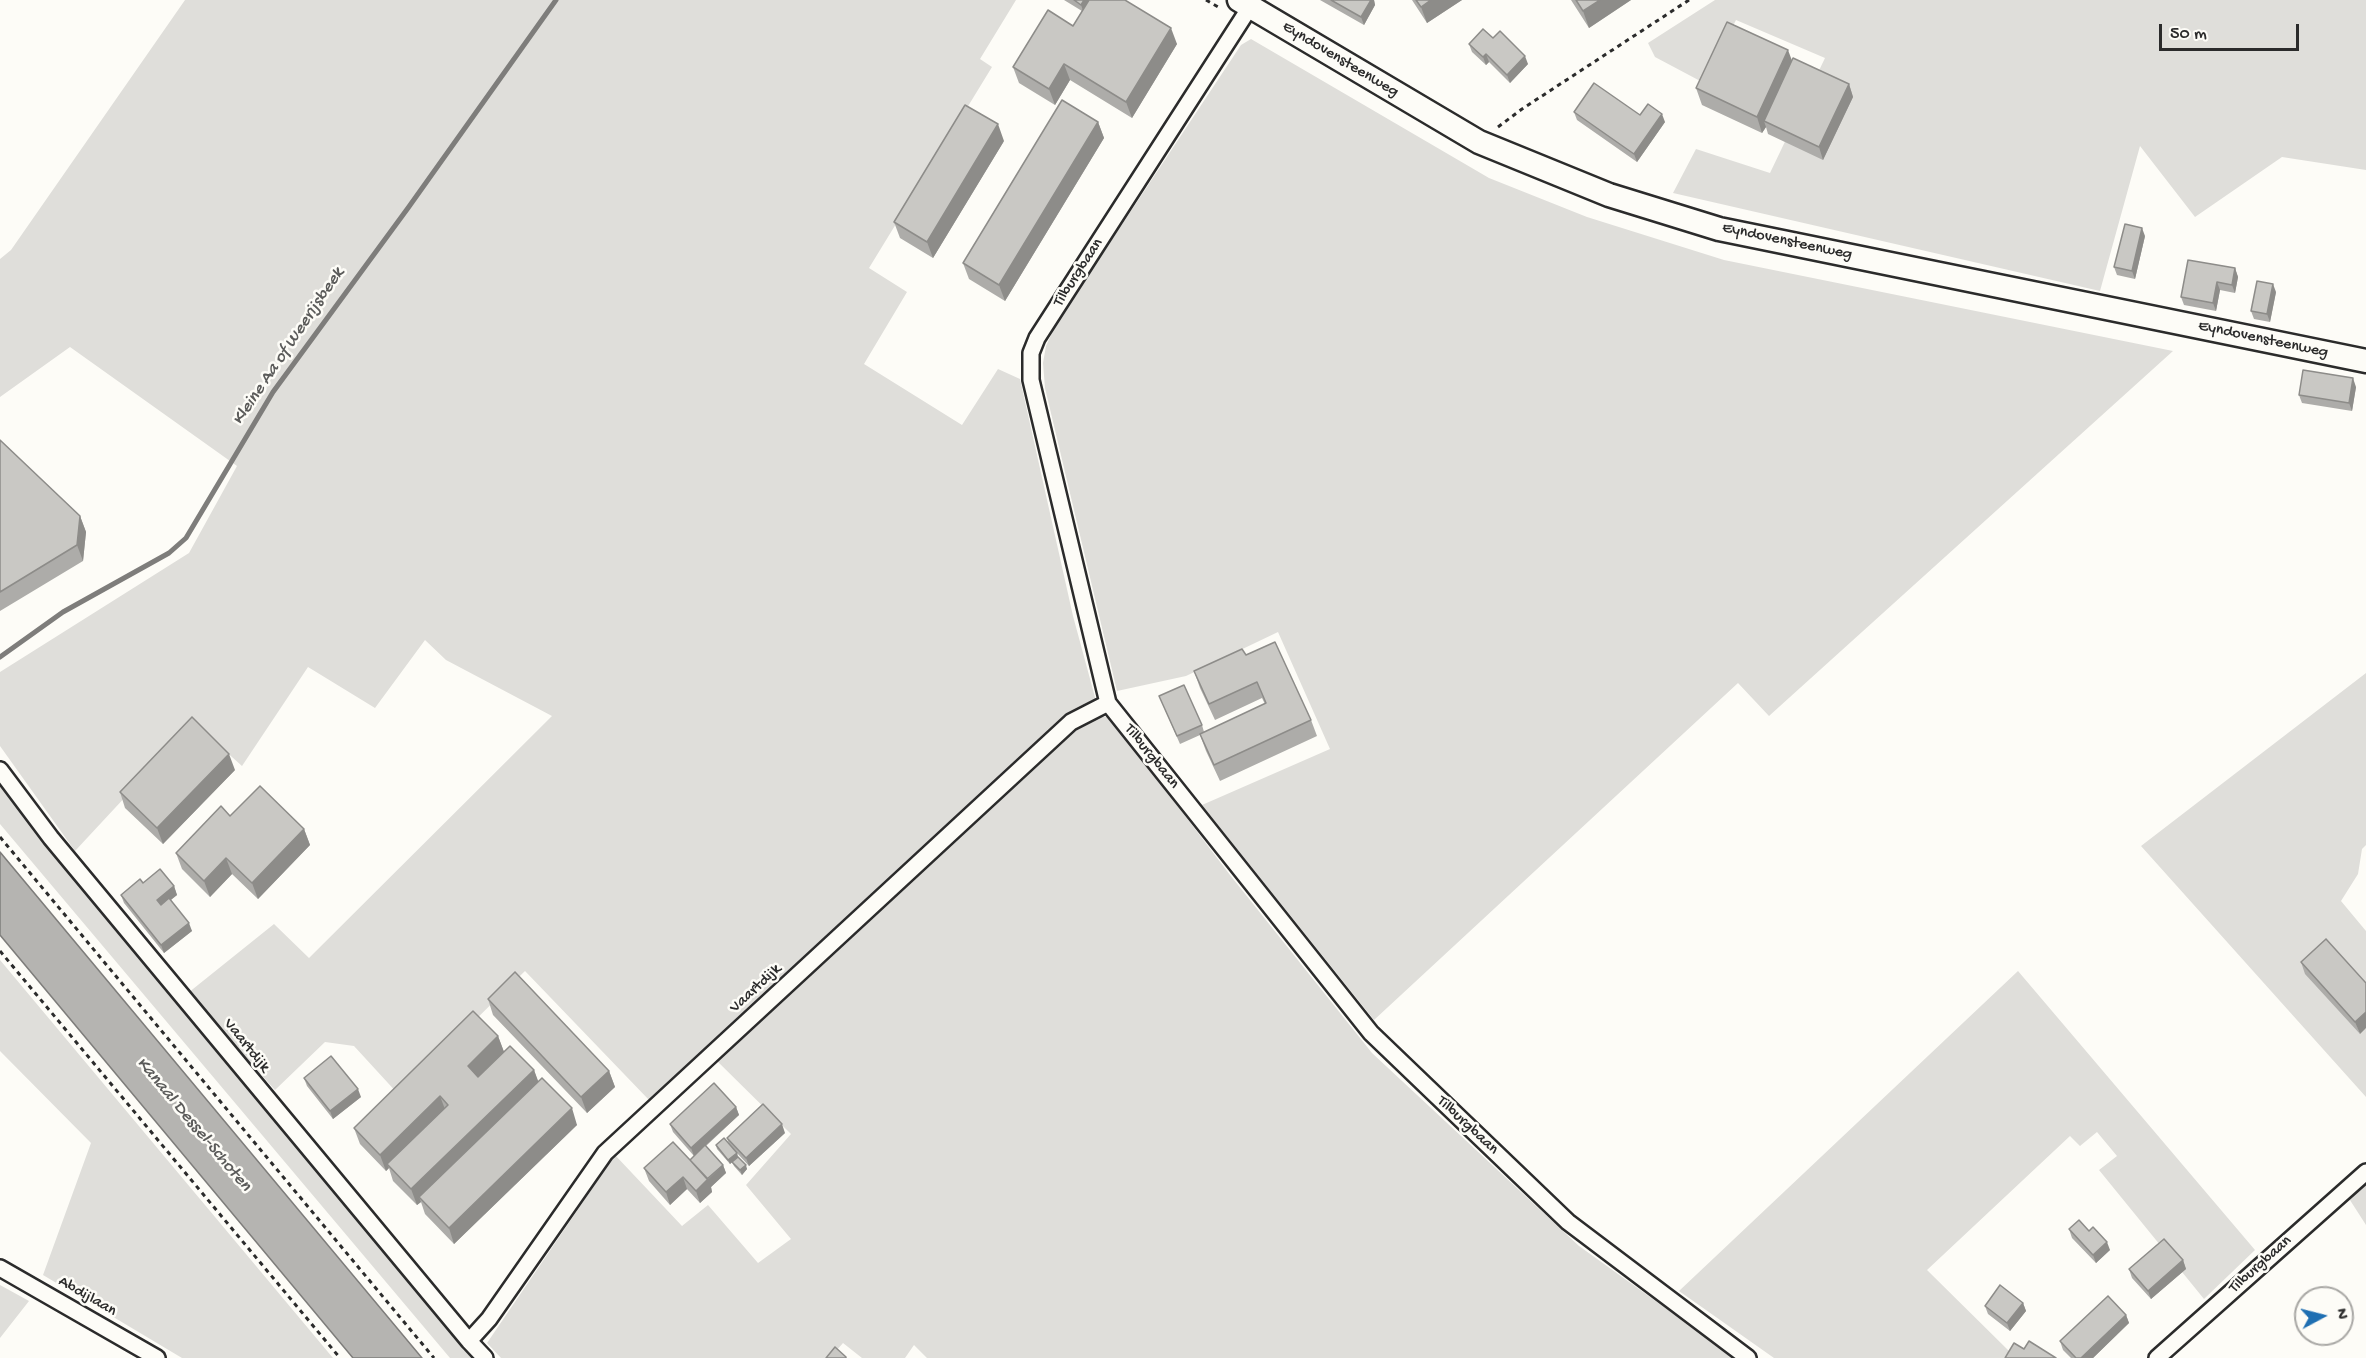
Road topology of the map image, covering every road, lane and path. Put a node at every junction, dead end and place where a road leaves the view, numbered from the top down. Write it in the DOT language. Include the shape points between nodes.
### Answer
graph roads {
  1 [pos="1689,0"];
  2 [pos="1245,3"];
  3 [pos="1479,142"];
  4 [pos="2366,361"];
  5 [pos="1108,704"];
  6 [pos="0,770"];
  7 [pos="0,837"];
  8 [pos="0,951"];
  9 [pos="2366,1172"];
  10 [pos="0,1268"];
  11 [pos="469,1341"];
  12 [pos="157,1358"];
  13 [pos="340,1358"];
  14 [pos="434,1358"];
  15 [pos="485,1358"];
  16 [pos="1748,1358"];
  17 [pos="2157,1358"];
  1 -- 3 [label="path" via="1522,109"];
  2 -- 3 [label="street, Eyndovensteenweg"];
  2 -- 5 [label="street, Tilburgbaan" via="1036,338 1031,353 1031,380"];
  3 -- 4 [label="street, Eyndovensteenweg" via="1609,195 1719,229"];
  5 -- 11 [label="street, Vaartdijk" via="1071,722 605,1153 489,1319"];
  5 -- 16 [label="street, Tilburgbaan" via="1371,1033 1568,1221"];
  6 -- 11 [label="street, Vaartdijk" via="58,847"];
  7 -- 14 [label="path"];
  8 -- 13 [label="path"];
  9 -- 17 [label="street, Tilburgbaan"];
  10 -- 12 [label="street, Abdijlaan"];
  11 -- 15 [label="street, Vaartdijk"];
}
